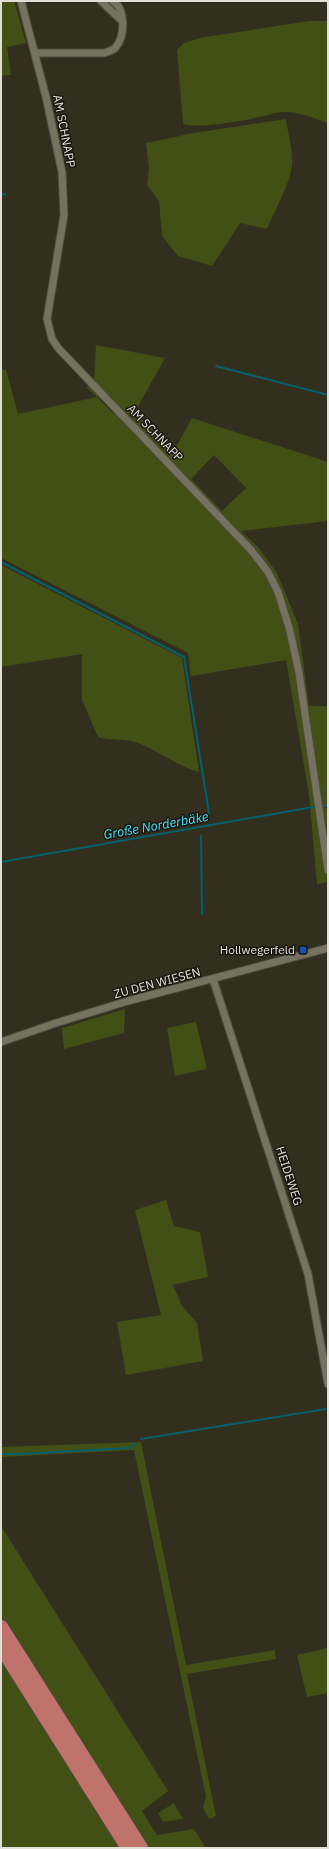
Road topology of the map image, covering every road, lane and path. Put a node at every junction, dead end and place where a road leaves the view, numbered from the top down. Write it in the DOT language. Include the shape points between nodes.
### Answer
graph roads {
  1 [pos="21,1"];
  2 [pos="101,1"];
  3 [pos="114,1"];
  4 [pos="122,21"];
  5 [pos="36,53"];
  6 [pos="328,870"];
  7 [pos="328,943"];
  8 [pos="324,948"];
  9 [pos="213,979"];
  10 [pos="1,1042"];
  11 [pos="328,1384"];
  12 [pos="1,1627"];
  13 [pos="1,1647"];
  14 [pos="128,1848"];
  15 [pos="141,1848"];
  1 -- 5 [label="street, AM SCHNAPP"];
  2 -- 4 [label="street"];
  3 -- 4 [label="street" via="121,9"];
  4 -- 5 [label="street" via="120,41 115,48 105,53"];
  5 -- 6 [label="street, AM SCHNAPP" via="62,172 64,215 47,319 52,339 252,550 268,572 278,592 290,631 299,673"];
  7 -- 8 [label="street"];
  8 -- 9 [label="street, ZU DEN WIESEN"];
  9 -- 10 [label="street, ZU DEN WIESEN" via="128,1001"];
  9 -- 11 [label="street, HEIDEWEG" via="308,1274"];
  12 -- 15 [label="highway"];
  13 -- 14 [label="highway"];
}
